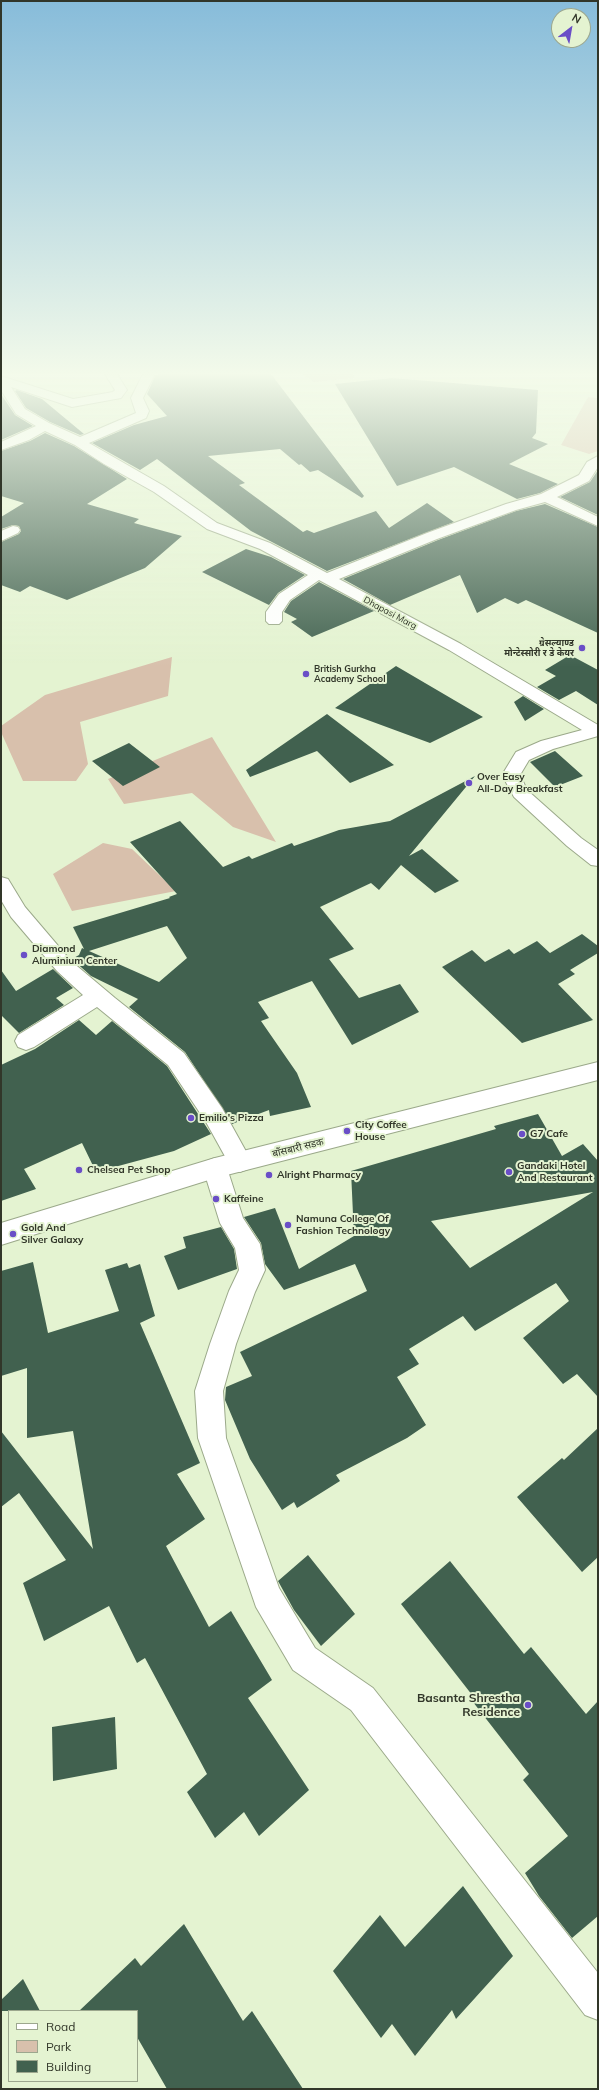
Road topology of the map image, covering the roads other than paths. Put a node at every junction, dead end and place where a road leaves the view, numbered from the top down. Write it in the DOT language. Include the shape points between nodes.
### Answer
graph roads {
  1 [pos="127,472"];
  2 [pos="588,472"];
  3 [pos="546,497"];
  4 [pos="598,522"];
  5 [pos="322,577"];
  6 [pos="274,621"];
  7 [pos="597,731"];
  8 [pos="598,860"];
  9 [pos="1,884"];
  10 [pos="98,996"];
  11 [pos="26,1042"];
  12 [pos="598,1071"];
  13 [pos="228,1165"];
  14 [pos="1,1234"];
  15 [pos="598,2002"];
  1 -- 5 [label="street, Dhapasi Marg" via="212,526 265,546"];
  2 -- 3 [label="street" via="584,478"];
  3 -- 4 [label="street"];
  3 -- 5 [label="street" via="468,522"];
  5 -- 6 [label="street" via="284,597 274,612"];
  5 -- 7 [label="street, Dhapasi Marg" via="455,647"];
  7 -- 8 [label="street, Dhapasi Marg" via="547,745 522,756 511,775 520,792 574,842"];
  9 -- 10 [label="street" via="18,912 64,966"];
  10 -- 11 [label="street"];
  10 -- 13 [label="street" via="176,1059 214,1115"];
  12 -- 13 [label="street, बाँसबारी सडक"];
  13 -- 14 [label="street, बाँसबारी सडक"];
  13 -- 15 [label="street" via="232,1223 247,1244 252,1270 226,1336 209,1391 212,1438 267,1596 304,1659 362,1699"];
}
